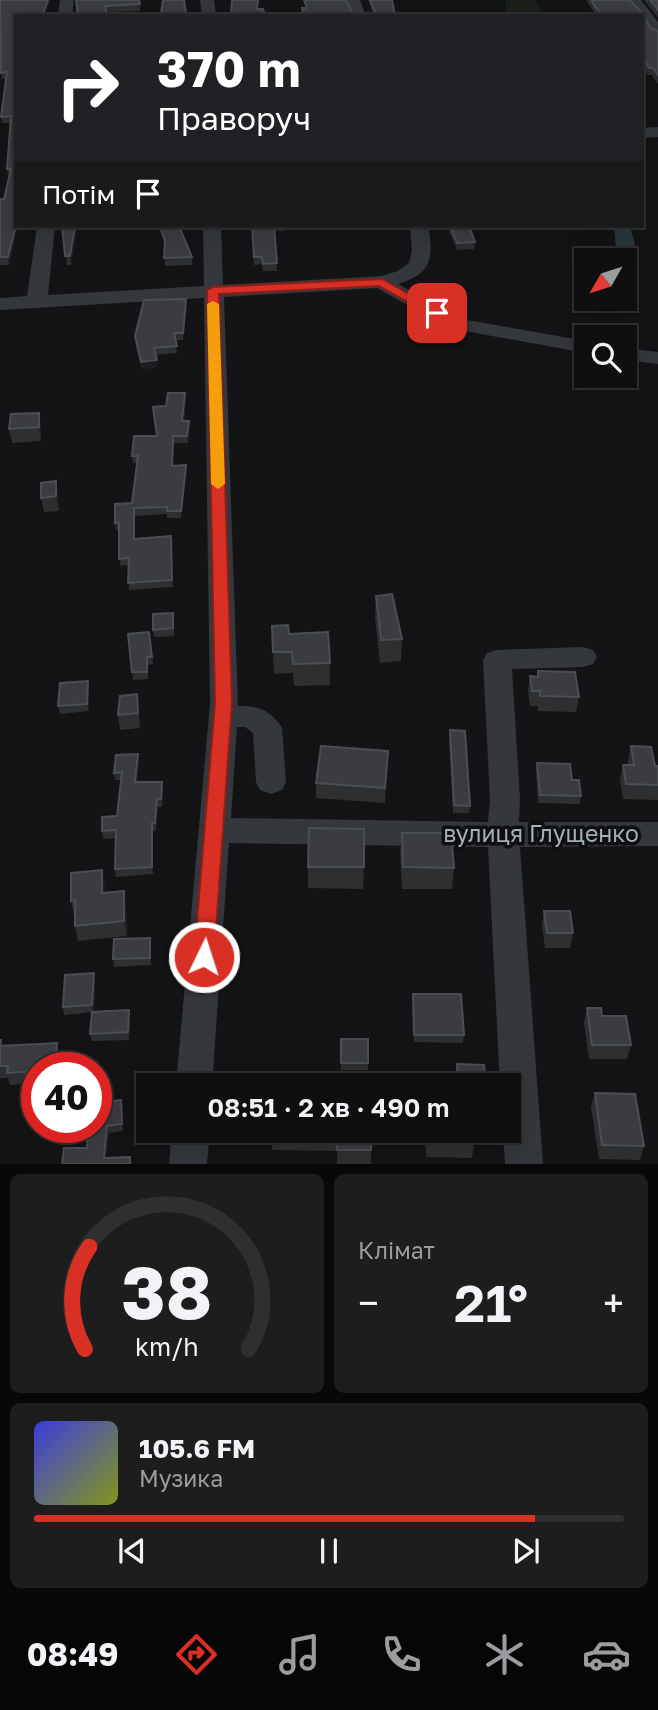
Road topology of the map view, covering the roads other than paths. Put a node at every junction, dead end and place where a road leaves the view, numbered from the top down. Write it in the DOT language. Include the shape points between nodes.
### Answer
graph roads {
  1 [pos="634,0"];
  2 [pos="651,12"];
  3 [pos="658,32"];
  4 [pos="46,228"];
  5 [pos="212,228"];
  6 [pos="419,228"];
  7 [pos="382,282"];
  8 [pos="213,290"];
  9 [pos="37,301"];
  10 [pos="0,304"];
  11 [pos="574,345"];
  12 [pos="637,355"];
  13 [pos="658,358"];
  14 [pos="583,657"];
  15 [pos="222,717"];
  16 [pos="271,782"];
  17 [pos="214,830"];
  18 [pos="658,834"];
  19 [pos="503,835"];
  20 [pos="195,1073"];
  21 [pos="190,1143"];
  22 [pos="188,1164"];
  23 [pos="524,1164"];
  1 -- 2 [label="street"];
  2 -- 3 [label="street"];
  4 -- 9 [label="street"];
  5 -- 8 [label="street"];
  6 -- 7 [label="street" via="422,262 407,274"];
  7 -- 8 [label="street"];
  7 -- 11 [label="street" via="455,324"];
  8 -- 9 [label="street"];
  8 -- 15 [label="street"];
  9 -- 10 [label="street"];
  12 -- 13 [label="street"];
  14 -- 19 [label="street" via="497,660"];
  15 -- 16 [label="street" via="251,716 267,728"];
  15 -- 17 [label="street"];
  17 -- 19 [label="street, вулиця Глущенко"];
  17 -- 20 [label="street"];
  18 -- 19 [label="street, вулиця Глущенко"];
  19 -- 23 [label="street"];
  21 -- 22 [label="street"];
}
